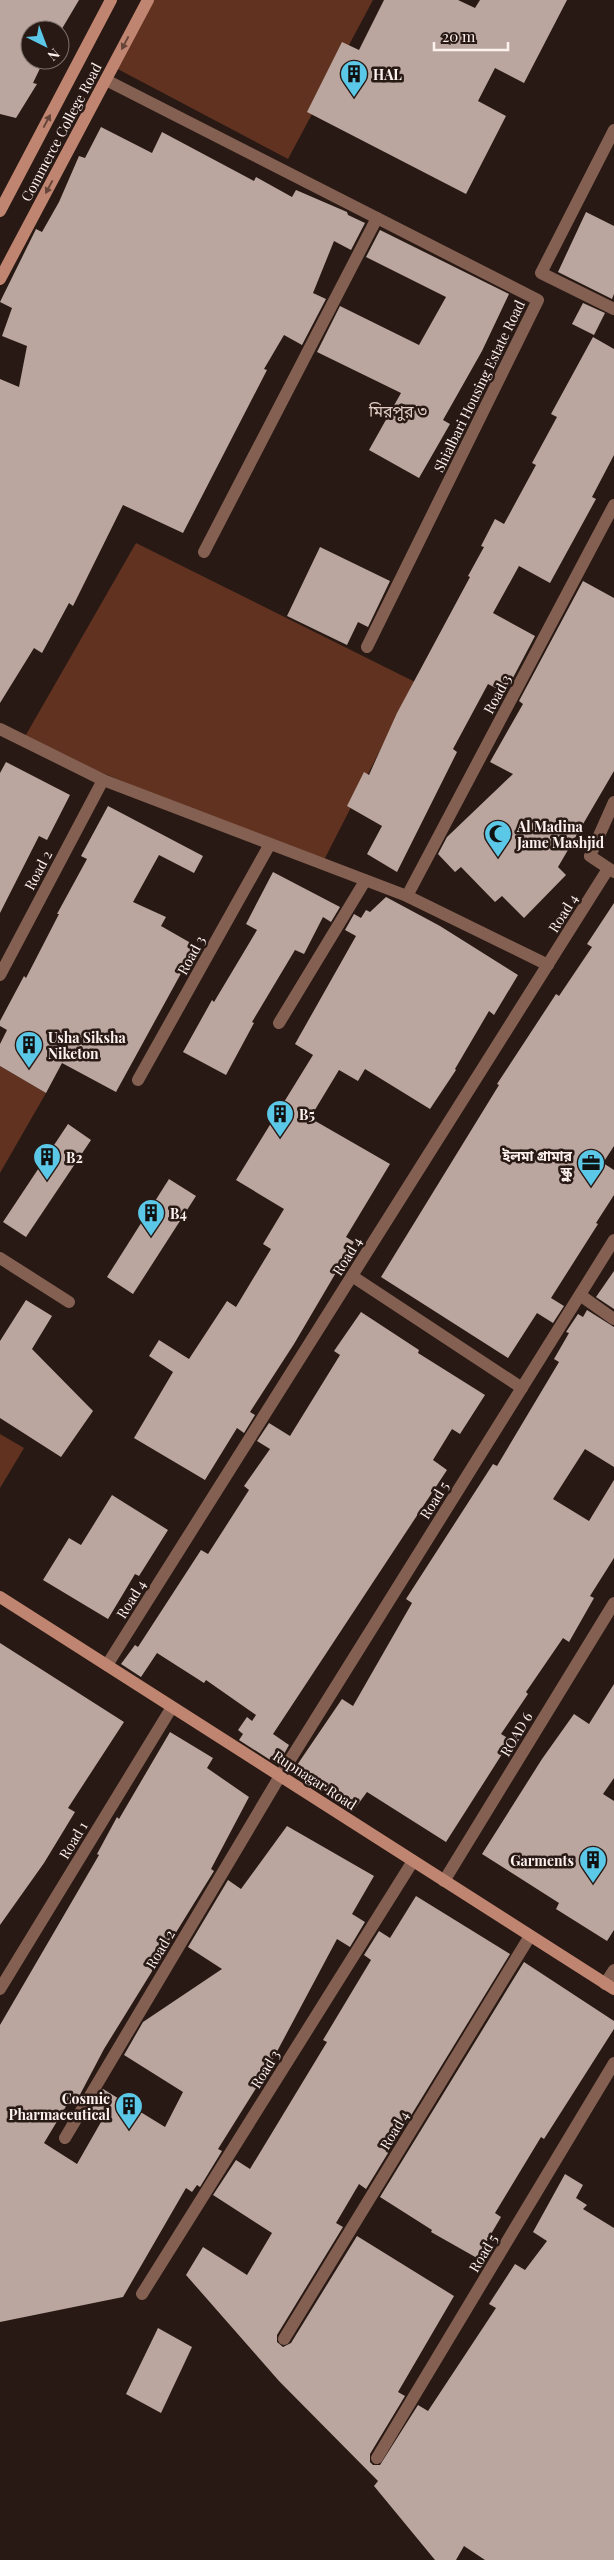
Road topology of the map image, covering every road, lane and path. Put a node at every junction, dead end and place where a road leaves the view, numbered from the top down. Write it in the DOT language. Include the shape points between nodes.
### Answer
graph roads {
  1 [pos="111,0"];
  2 [pos="148,0"];
  3 [pos="106,80"];
  4 [pos="614,130"];
  5 [pos="0,210"];
  6 [pos="377,218"];
  7 [pos="0,279"];
  8 [pos="614,309"];
  9 [pos="614,505"];
  10 [pos="204,552"];
  11 [pos="367,647"];
  12 [pos="0,729"];
  13 [pos="103,780"];
  14 [pos="614,802"];
  15 [pos="270,844"];
  16 [pos="611,871"];
  17 [pos="366,881"];
  18 [pos="407,896"];
  19 [pos="548,965"];
  20 [pos="0,975"];
  21 [pos="279,1023"];
  22 [pos="138,1080"];
  23 [pos="614,1240"];
  24 [pos="0,1258"];
  25 [pos="352,1276"];
  26 [pos="580,1295"];
  27 [pos="68,1302"];
  28 [pos="614,1319"];
  29 [pos="522,1388"];
  30 [pos="0,1597"];
  31 [pos="614,1603"];
  32 [pos="107,1665"];
  33 [pos="172,1707"];
  34 [pos="280,1776"];
  35 [pos="413,1861"];
  36 [pos="444,1881"];
  37 [pos="530,1936"];
  38 [pos="614,1970"];
  39 [pos="610,1987"];
  40 [pos="0,1989"];
  41 [pos="614,2063"];
  42 [pos="65,2138"];
  43 [pos="142,2294"];
  44 [pos="284,2339"];
  45 [pos="377,2458"];
  5 -- 1 [label="street, Commerce College Road, one-way"];
  2 -- 3 [label="street, Commerce College Road, one-way"];
  3 -- 6 [label="street, Shialbari Housing Estate Road"];
  3 -- 7 [label="street, Commerce College Road, one-way"];
  4 -- 8 [label="street" via="541,273"];
  6 -- 10 [label="street"];
  6 -- 11 [label="street, Shialbari Housing Estate Road" via="538,300"];
  9 -- 18 [label="street, Road 3"];
  12 -- 13 [label="street"];
  13 -- 15 [label="street"];
  13 -- 20 [label="street, Road 2"];
  14 -- 16 [label="street" via="590,856"];
  15 -- 17 [label="street"];
  15 -- 22 [label="street, Road 3"];
  16 -- 19 [label="street, Road 4"];
  17 -- 18 [label="street"];
  17 -- 21 [label="street"];
  18 -- 19 [label="street"];
  19 -- 25 [label="street, Road 4"];
  23 -- 26 [label="street, Road 5"];
  24 -- 27 [label="street"];
  25 -- 29 [label="street"];
  25 -- 32 [label="street, Road 4"];
  26 -- 28 [label="street"];
  26 -- 29 [label="street, Road 5"];
  29 -- 34 [label="street, Road 5"];
  30 -- 32 [label="street, Rupnagar Road"];
  31 -- 36 [label="street, ROAD 6"];
  32 -- 33 [label="street, Rupnagar Road"];
  33 -- 34 [label="street, Rupnagar Road"];
  33 -- 40 [label="street, Road 1"];
  34 -- 35 [label="street, Rupnagar Road"];
  34 -- 42 [label="street, Road 2"];
  35 -- 36 [label="street, Rupnagar Road"];
  35 -- 43 [label="street, Road 3"];
  36 -- 37 [label="street, Rupnagar Road"];
  37 -- 39 [label="street, Rupnagar Road"];
  37 -- 44 [label="street, Road 4"];
  38 -- 39 [label="street"];
  41 -- 45 [label="street, Road 5"];
}
